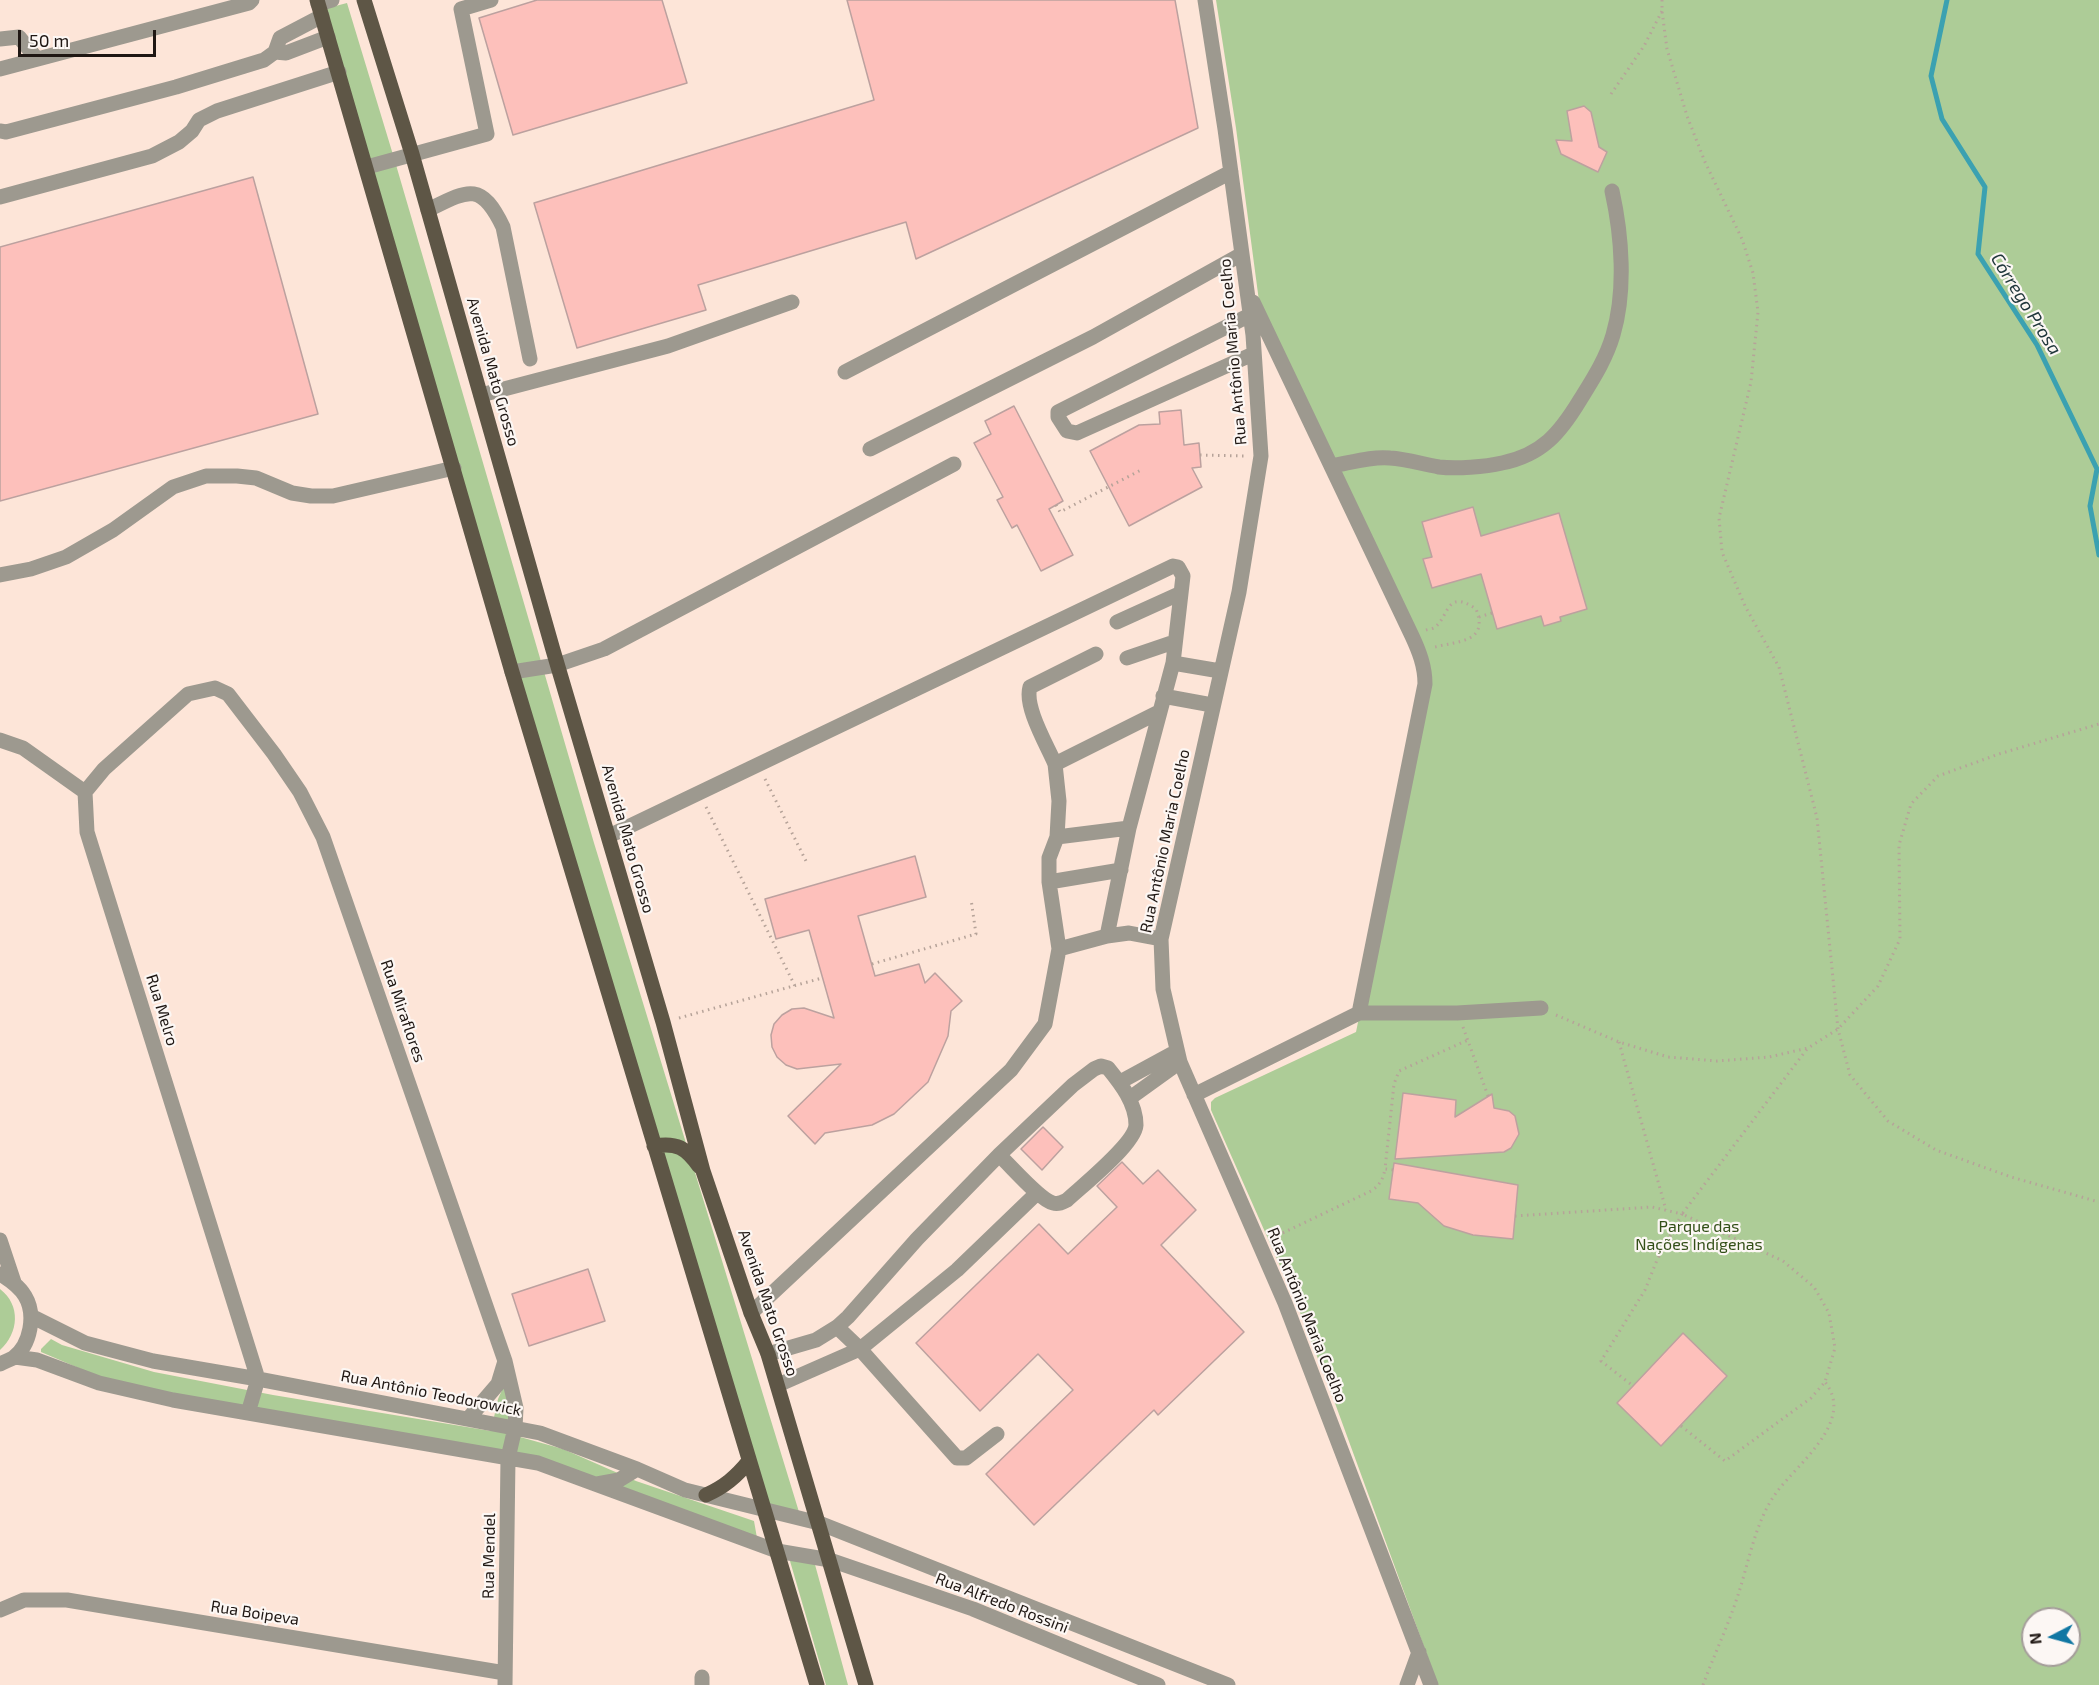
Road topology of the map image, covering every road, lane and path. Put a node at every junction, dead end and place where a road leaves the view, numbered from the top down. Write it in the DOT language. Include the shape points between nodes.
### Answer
graph roads {
  1 [pos="252,0"];
  2 [pos="364,0"];
  3 [pos="490,0"];
  4 [pos="1205,0"];
  5 [pos="1662,0"];
  6 [pos="323,5"];
  7 [pos="1662,11"];
  8 [pos="328,37"];
  9 [pos="0,39"];
  10 [pos="274,52"];
  11 [pos="38,59"];
  12 [pos="0,69"];
  13 [pos="339,72"];
  14 [pos="1611,94"];
  15 [pos="0,131"];
  16 [pos="412,154"];
  17 [pos="367,167"];
  18 [pos="1231,172"];
  19 [pos="1612,191"];
  20 [pos="0,198"];
  21 [pos="428,210"];
  22 [pos="1242,254"];
  23 [pos="1246,288"];
  24 [pos="792,302"];
  25 [pos="1250,315"];
  26 [pos="1253,354"];
  27 [pos="530,359"];
  28 [pos="845,372"];
  29 [pos="481,395"];
  30 [pos="870,449"];
  31 [pos="1200,455"];
  32 [pos="1261,456"];
  33 [pos="954,464"];
  34 [pos="1331,466"];
  35 [pos="454,468"];
  36 [pos="1142,470"];
  37 [pos="1056,505"];
  38 [pos="0,575"];
  39 [pos="1181,593"];
  40 [pos="1492,613"];
  41 [pos="1479,616"];
  42 [pos="1118,622"];
  43 [pos="1412,636"];
  44 [pos="1174,642"];
  45 [pos="1419,651"];
  46 [pos="1096,654"];
  47 [pos="1127,657"];
  48 [pos="1173,663"];
  49 [pos="557,665"];
  50 [pos="1220,671"];
  51 [pos="512,672"];
  52 [pos="1163,696"];
  53 [pos="1212,705"];
  54 [pos="1159,712"];
  55 [pos="2099,724"];
  56 [pos="0,740"];
  57 [pos="757,764"];
  58 [pos="1055,764"];
  59 [pos="86,792"];
  60 [pos="699,793"];
  61 [pos="1129,828"];
  62 [pos="609,836"];
  63 [pos="1057,837"];
  64 [pos="807,863"];
  65 [pos="1121,870"];
  66 [pos="1049,882"];
  67 [pos="971,899"];
  68 [pos="1107,936"];
  69 [pos="1161,939"];
  70 [pos="1059,949"];
  71 [pos="872,964"];
  72 [pos="822,978"];
  73 [pos="795,986"];
  74 [pos="1541,1008"];
  75 [pos="1359,1013"];
  76 [pos="1457,1013"];
  77 [pos="663,1022"];
  78 [pos="1838,1029"];
  79 [pos="1468,1040"];
  80 [pos="1619,1042"];
  81 [pos="1808,1048"];
  82 [pos="1178,1057"];
  83 [pos="1120,1082"];
  84 [pos="1194,1095"];
  85 [pos="1488,1096"];
  86 [pos="1130,1098"];
  87 [pos="654,1146"];
  88 [pos="999,1155"];
  89 [pos="1385,1169"];
  90 [pos="1393,1170"];
  91 [pos="703,1171"];
  92 [pos="1037,1193"];
  93 [pos="2099,1202"];
  94 [pos="1666,1210"];
  95 [pos="1682,1214"];
  96 [pos="1515,1216"];
  97 [pos="0,1240"];
  98 [pos="1259,1244"];
  99 [pos="0,1274"];
  100 [pos="14,1282"];
  101 [pos="751,1313"];
  102 [pos="31,1316"];
  103 [pos="837,1327"];
  104 [pos="860,1349"];
  105 [pos="768,1354"];
  106 [pos="15,1357"];
  107 [pos="505,1361"];
  108 [pos="0,1364"];
  109 [pos="258,1379"];
  110 [pos="1825,1382"];
  111 [pos="778,1385"];
  112 [pos="1633,1386"];
  113 [pos="249,1413"];
  114 [pos="468,1419"];
  115 [pos="1681,1425"];
  116 [pos="515,1428"];
  117 [pos="997,1434"];
  118 [pos="508,1458"];
  119 [pos="749,1461"];
  120 [pos="637,1469"];
  121 [pos="594,1484"];
  122 [pos="706,1496"];
  123 [pos="763,1509"];
  124 [pos="819,1523"];
  125 [pos="777,1551"];
  126 [pos="830,1560"];
  127 [pos="0,1610"];
  128 [pos="1419,1653"];
  129 [pos="505,1679"];
  130 [pos="817,1685"];
  131 [pos="866,1685"];
  132 [pos="1158,1685"];
  133 [pos="1228,1685"];
  134 [pos="1407,1685"];
  135 [pos="1431,1685"];
  136 [pos="1703,1685"];
  1 -- 11 [label="street"];
  2 -- 16 [label="main road, Avenida Mato Grosso"];
  3 -- 16 [label="street" via="461,9 487,134"];
  4 -- 18 [label="street, Rua Antônio Maria Coelho"];
  5 -- 7 [label="path"];
  6 -- 8 [label="main road"];
  6 -- 10 [label="street" via="280,38"];
  7 -- 14 [label="path"];
  7 -- 78 [label="path" via="1687,116 1742,239 1753,273 1758,312 1751,382 1719,518 1722,552 1745,606 1779,667 1817,818"];
  8 -- 10 [label="street" via="286,53"];
  8 -- 13 [label="main road"];
  9 -- 11 [label="street" via="19,37"];
  10 -- 15 [label="street" via="264,60 176,87"];
  11 -- 12 [label="street"];
  13 -- 17 [label="main road"];
  13 -- 20 [label="street" via="217,111 200,120 179,142 152,156"];
  16 -- 17 [label="street"];
  16 -- 21 [label="main road, Avenida Mato Grosso"];
  17 -- 35 [label="main road"];
  18 -- 22 [label="street, Rua Antônio Maria Coelho"];
  18 -- 28 [label="street"];
  19 -- 34 [label="street" via="1621,240 1619,304 1613,336 1599,368 1550,442 1525,457 1501,464 1442,467 1383,458"];
  21 -- 27 [label="street" via="456,196 471,194 484,197 493,207 503,227"];
  21 -- 29 [label="main road, Avenida Mato Grosso"];
  22 -- 23 [label="street, Rua Antônio Maria Coelho"];
  22 -- 30 [label="street" via="1093,337"];
  23 -- 25 [label="street, Rua Antônio Maria Coelho"];
  23 -- 34 [label="street"];
  24 -- 29 [label="street" via="668,346"];
  25 -- 26 [label="street, Rua Antônio Maria Coelho"];
  25 -- 26 [label="street" via="1058,412 1058,417 1067,431 1077,433"];
  26 -- 32 [label="street, Rua Antônio Maria Coelho"];
  29 -- 49 [label="main road, Avenida Mato Grosso"];
  31 -- 32 [label="path"];
  32 -- 50 [label="street, Rua Antônio Maria Coelho" via="1239,592"];
  33 -- 49 [label="street" via="604,649"];
  34 -- 43 [label="street"];
  35 -- 38 [label="street" via="333,496 292,492 256,478 206,476 174,487 66,557"];
  35 -- 51 [label="main road"];
  36 -- 37 [label="path" via="1060,512"];
  39 -- 42 [label="street"];
  39 -- 44 [label="street"];
  39 -- 57 [label="street" via="1181,569 1173,566"];
  40 -- 41 [label="path"];
  41 -- 43 [label="path" via="1469,604 1453,603 1436,627"];
  41 -- 45 [label="path" via="1480,625 1471,638"];
  43 -- 45 [label="street"];
  44 -- 47 [label="street"];
  44 -- 48 [label="street"];
  45 -- 75 [label="street" via="1425,684"];
  46 -- 58 [label="street" via="1030,687 1032,712"];
  48 -- 50 [label="street"];
  48 -- 52 [label="street"];
  49 -- 51 [label="street"];
  49 -- 62 [label="main road, Avenida Mato Grosso"];
  50 -- 53 [label="street, Rua Antônio Maria Coelho"];
  51 -- 87 [label="main road"];
  52 -- 53 [label="street"];
  52 -- 54 [label="street"];
  53 -- 69 [label="street, Rua Antônio Maria Coelho"];
  54 -- 58 [label="street"];
  54 -- 61 [label="street"];
  55 -- 78 [label="path" via="1938,776 1911,804 1899,845 1900,939 1878,986"];
  56 -- 59 [label="street" via="23,748"];
  57 -- 60 [label="street"];
  57 -- 64 [label="path"];
  58 -- 63 [label="street"];
  59 -- 107 [label="street, Rua Miraflores" via="104,769 189,694 214,688 228,694 300,792 323,837"];
  59 -- 109 [label="street, Rua Melro" via="87,832"];
  60 -- 62 [label="street"];
  60 -- 73 [label="path"];
  61 -- 63 [label="street"];
  61 -- 65 [label="street"];
  62 -- 77 [label="main road, Avenida Mato Grosso"];
  63 -- 66 [label="street" via="1049,858"];
  65 -- 66 [label="street"];
  65 -- 68 [label="street"];
  66 -- 70 [label="street"];
  67 -- 71 [label="path" via="976,934"];
  68 -- 69 [label="street" via="1129,933"];
  68 -- 70 [label="street"];
  69 -- 82 [label="street, Rua Antônio Maria Coelho" via="1163,989"];
  70 -- 101 [label="street" via="1045,1024 1011,1070"];
  72 -- 73 [label="path"];
  73 -- 77 [label="path"];
  74 -- 76 [label="street"];
  74 -- 80 [label="path"];
  75 -- 76 [label="street"];
  75 -- 84 [label="street"];
  76 -- 79 [label="path"];
  77 -- 91 [label="main road, Avenida Mato Grosso"];
  78 -- 81 [label="path"];
  78 -- 93 [label="path" via="1850,1075 1888,1121 1936,1150 2010,1177"];
  79 -- 85 [label="path"];
  79 -- 89 [label="path" via="1399,1071 1394,1084"];
  80 -- 81 [label="path" via="1668,1057 1717,1061 1769,1057"];
  80 -- 94 [label="path"];
  81 -- 95 [label="path"];
  82 -- 83 [label="street"];
  82 -- 84 [label="street, Rua Antônio Maria Coelho"];
  82 -- 86 [label="street"];
  83 -- 86 [label="street"];
  83 -- 88 [label="street" via="1108,1068 1094,1069"];
  84 -- 98 [label="street, Rua Antônio Maria Coelho"];
  86 -- 92 [label="street" via="1136,1126 1129,1143 1067,1200 1052,1203"];
  87 -- 91 [label="main road" via="678,1146"];
  87 -- 119 [label="main road"];
  88 -- 92 [label="street"];
  88 -- 103 [label="street"];
  89 -- 90 [label="path"];
  89 -- 98 [label="path" via="1378,1186 1371,1191"];
  91 -- 101 [label="main road, Avenida Mato Grosso"];
  92 -- 104 [label="street" via="957,1270"];
  94 -- 95 [label="path"];
  94 -- 96 [label="path" via="1652,1207"];
  95 -- 110 [label="path" via="1783,1261 1814,1287 1829,1313 1835,1348"];
  95 -- 112 [label="path" via="1645,1290 1601,1361"];
  97 -- 100 [label="street"];
  98 -- 128 [label="street, Rua Antônio Maria Coelho"];
  99 -- 100 [label="street"];
  100 -- 102 [label="street" via="26,1298"];
  101 -- 105 [label="main road, Avenida Mato Grosso"];
  102 -- 106 [label="street" via="28,1339"];
  102 -- 109 [label="street, Rua Antônio Teodorowick" via="96,1346 153,1361"];
  103 -- 104 [label="street"];
  103 -- 105 [label="street" via="816,1340"];
  104 -- 111 [label="street"];
  104 -- 117 [label="street" via="957,1458 966,1458"];
  105 -- 111 [label="main road, Avenida Mato Grosso"];
  106 -- 108 [label="street"];
  106 -- 113 [label="street" via="37,1360 109,1386"];
  107 -- 114 [label="street" via="498,1384"];
  107 -- 116 [label="street, Rua Miraflores" via="515,1398"];
  109 -- 113 [label="street"];
  109 -- 114 [label="street, Rua Antônio Teodorowick"];
  110 -- 115 [label="path" via="1811,1398 1725,1461"];
  110 -- 136 [label="path" via="1833,1392 1829,1428 1771,1501 1751,1545 1738,1596"];
  111 -- 124 [label="main road, Avenida Mato Grosso"];
  113 -- 118 [label="street"];
  114 -- 116 [label="street, Rua Antônio Teodorowick"];
  116 -- 118 [label="street, Rua Mendel"];
  116 -- 120 [label="street, Rua Antônio Teodorowick" via="540,1433"];
  118 -- 121 [label="street" via="538,1463"];
  118 -- 129 [label="street, Rua Mendel"];
  119 -- 122 [label="main road" via="737,1477"];
  119 -- 123 [label="main road"];
  120 -- 121 [label="street" via="619,1480"];
  120 -- 122 [label="street, Rua Antônio Teodorowick"];
  121 -- 125 [label="street"];
  122 -- 123 [label="street, Rua Antônio Teodorowick"];
  123 -- 124 [label="street, Rua Antônio Teodorowick"];
  123 -- 125 [label="main road"];
  124 -- 126 [label="main road, Avenida Mato Grosso"];
  124 -- 133 [label="street, Rua Antônio Teodorowick"];
  125 -- 126 [label="street, Rua Alfredo Rossini"];
  125 -- 130 [label="main road"];
  126 -- 131 [label="main road, Avenida Mato Grosso"];
  126 -- 132 [label="street, Rua Alfredo Rossini" via="973,1609"];
  127 -- 129 [label="street, Rua Boipeva" via="24,1600 67,1600"];
  128 -- 134 [label="street"];
  128 -- 135 [label="street, Rua Antônio Maria Coelho"];
}
